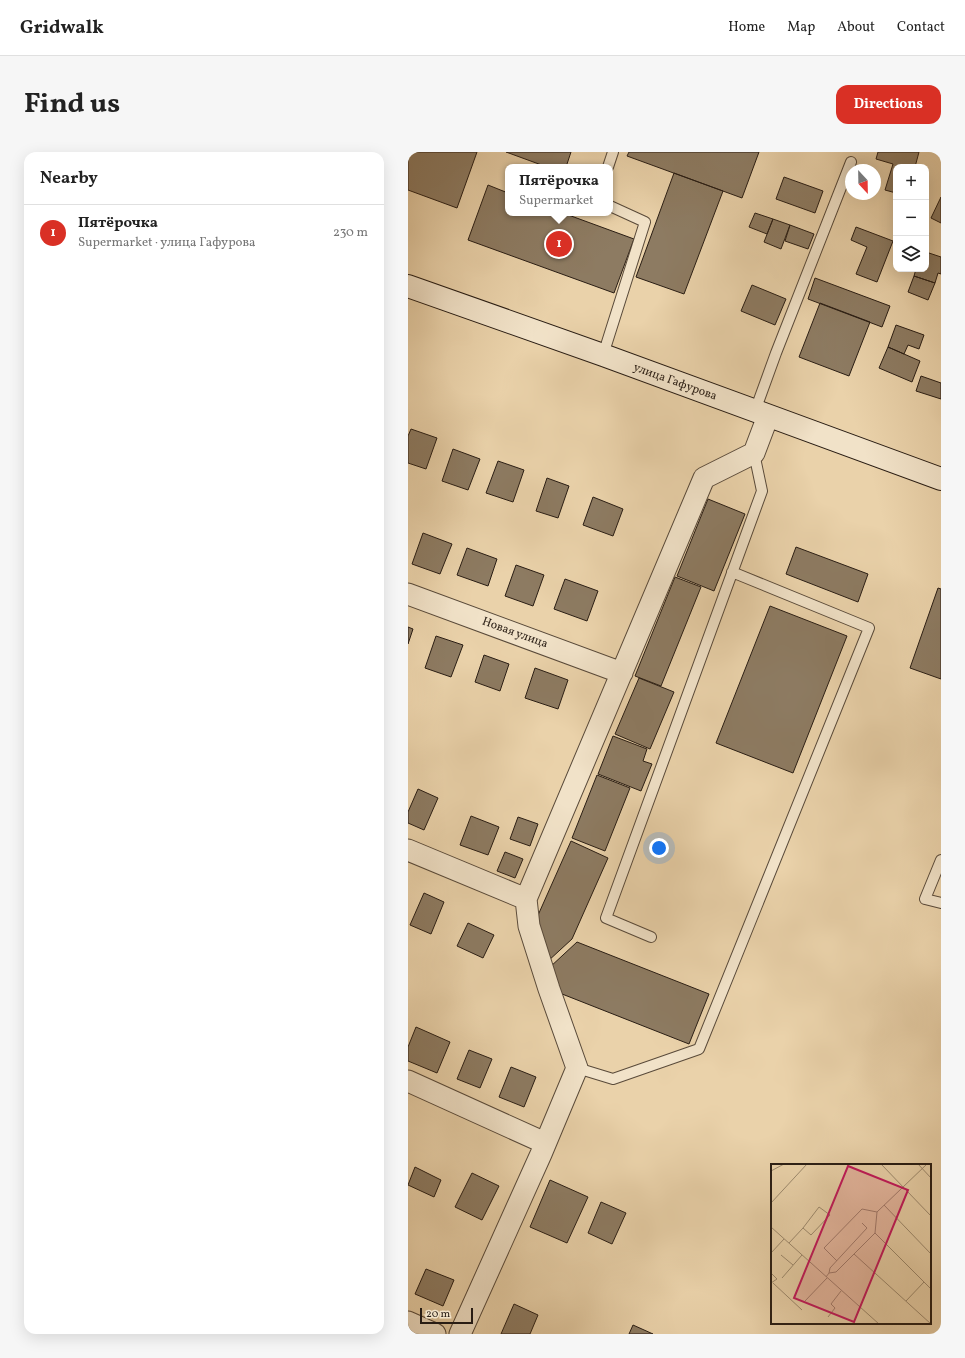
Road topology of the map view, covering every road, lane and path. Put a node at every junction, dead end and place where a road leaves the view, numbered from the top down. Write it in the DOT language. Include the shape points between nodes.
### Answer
graph roads {
  1 [pos="613,152"];
  2 [pos="852,162"];
  3 [pos="609,164"];
  4 [pos="613,207"];
  5 [pos="408,286"];
  6 [pos="603,355"];
  7 [pos="761,413"];
  8 [pos="754,453"];
  9 [pos="941,479"];
  10 [pos="732,572"];
  11 [pos="408,594"];
  12 [pos="622,673"];
  13 [pos="408,850"];
  14 [pos="941,860"];
  15 [pos="526,899"];
  16 [pos="941,903"];
  17 [pos="651,937"];
  18 [pos="577,1068"];
  19 [pos="408,1081"];
  20 [pos="545,1143"];
  21 [pos="408,1322"];
  22 [pos="435,1334"];
  23 [pos="460,1334"];
  1 -- 3 [label="lane"];
  2 -- 7 [label="lane" via="776,353"];
  4 -- 6 [label="lane" via="645,222"];
  5 -- 6 [label="main road, улица Гафурова"];
  6 -- 7 [label="main road, улица Гафурова"];
  7 -- 8 [label="street"];
  7 -- 9 [label="main road, улица Гафурова"];
  8 -- 10 [label="lane" via="762,491"];
  8 -- 12 [label="street" via="704,478"];
  10 -- 17 [label="lane" via="606,918"];
  10 -- 18 [label="lane" via="869,628 699,1049 612,1079"];
  11 -- 12 [label="street, Новая улица"];
  12 -- 15 [label="street"];
  13 -- 15 [label="street"];
  14 -- 16 [label="lane" via="925,899"];
  15 -- 18 [label="street" via="529,926 548,990"];
  18 -- 20 [label="street"];
  19 -- 20 [label="street"];
  20 -- 23 [label="street"];
  21 -- 22 [label="street"];
}
